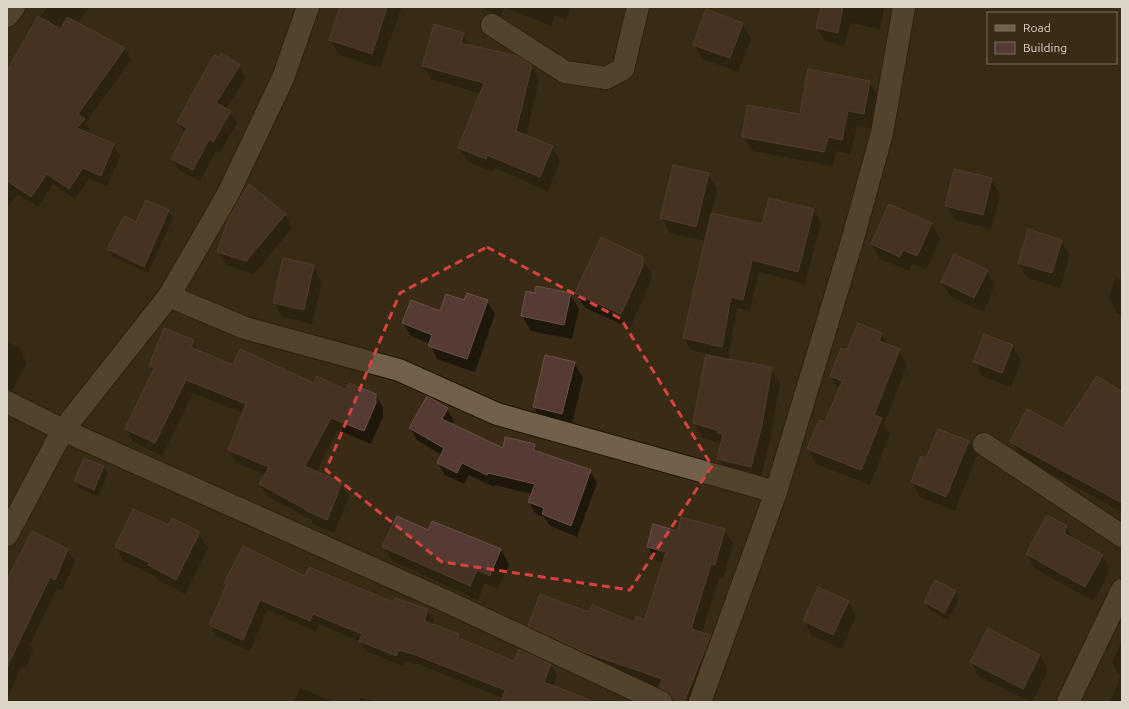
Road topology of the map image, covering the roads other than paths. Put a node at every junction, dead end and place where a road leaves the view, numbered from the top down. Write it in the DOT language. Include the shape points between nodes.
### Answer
graph roads {
  1 [pos="14,7"];
  2 [pos="308,7"];
  3 [pos="638,7"];
  4 [pos="904,7"];
  5 [pos="7,16"];
  6 [pos="492,24"];
  7 [pos="169,296"];
  8 [pos="7,402"];
  9 [pos="63,430"];
  10 [pos="984,444"];
  11 [pos="776,492"];
  12 [pos="7,535"];
  13 [pos="1122,536"];
  14 [pos="1122,590"];
  15 [pos="661,702"];
  16 [pos="700,702"];
  17 [pos="1068,702"];
  1 -- 5 [label="street"];
  2 -- 7 [label="street" via="283,78 228,194"];
  3 -- 6 [label="street" via="623,69 606,78 565,72"];
  4 -- 11 [label="street" via="882,133"];
  7 -- 9 [label="street"];
  7 -- 11 [label="street" via="245,328 399,370 497,414"];
  8 -- 9 [label="street"];
  9 -- 12 [label="street"];
  9 -- 15 [label="street" via="450,603"];
  10 -- 13 [label="street"];
  11 -- 16 [label="street"];
  14 -- 17 [label="street"];
}
